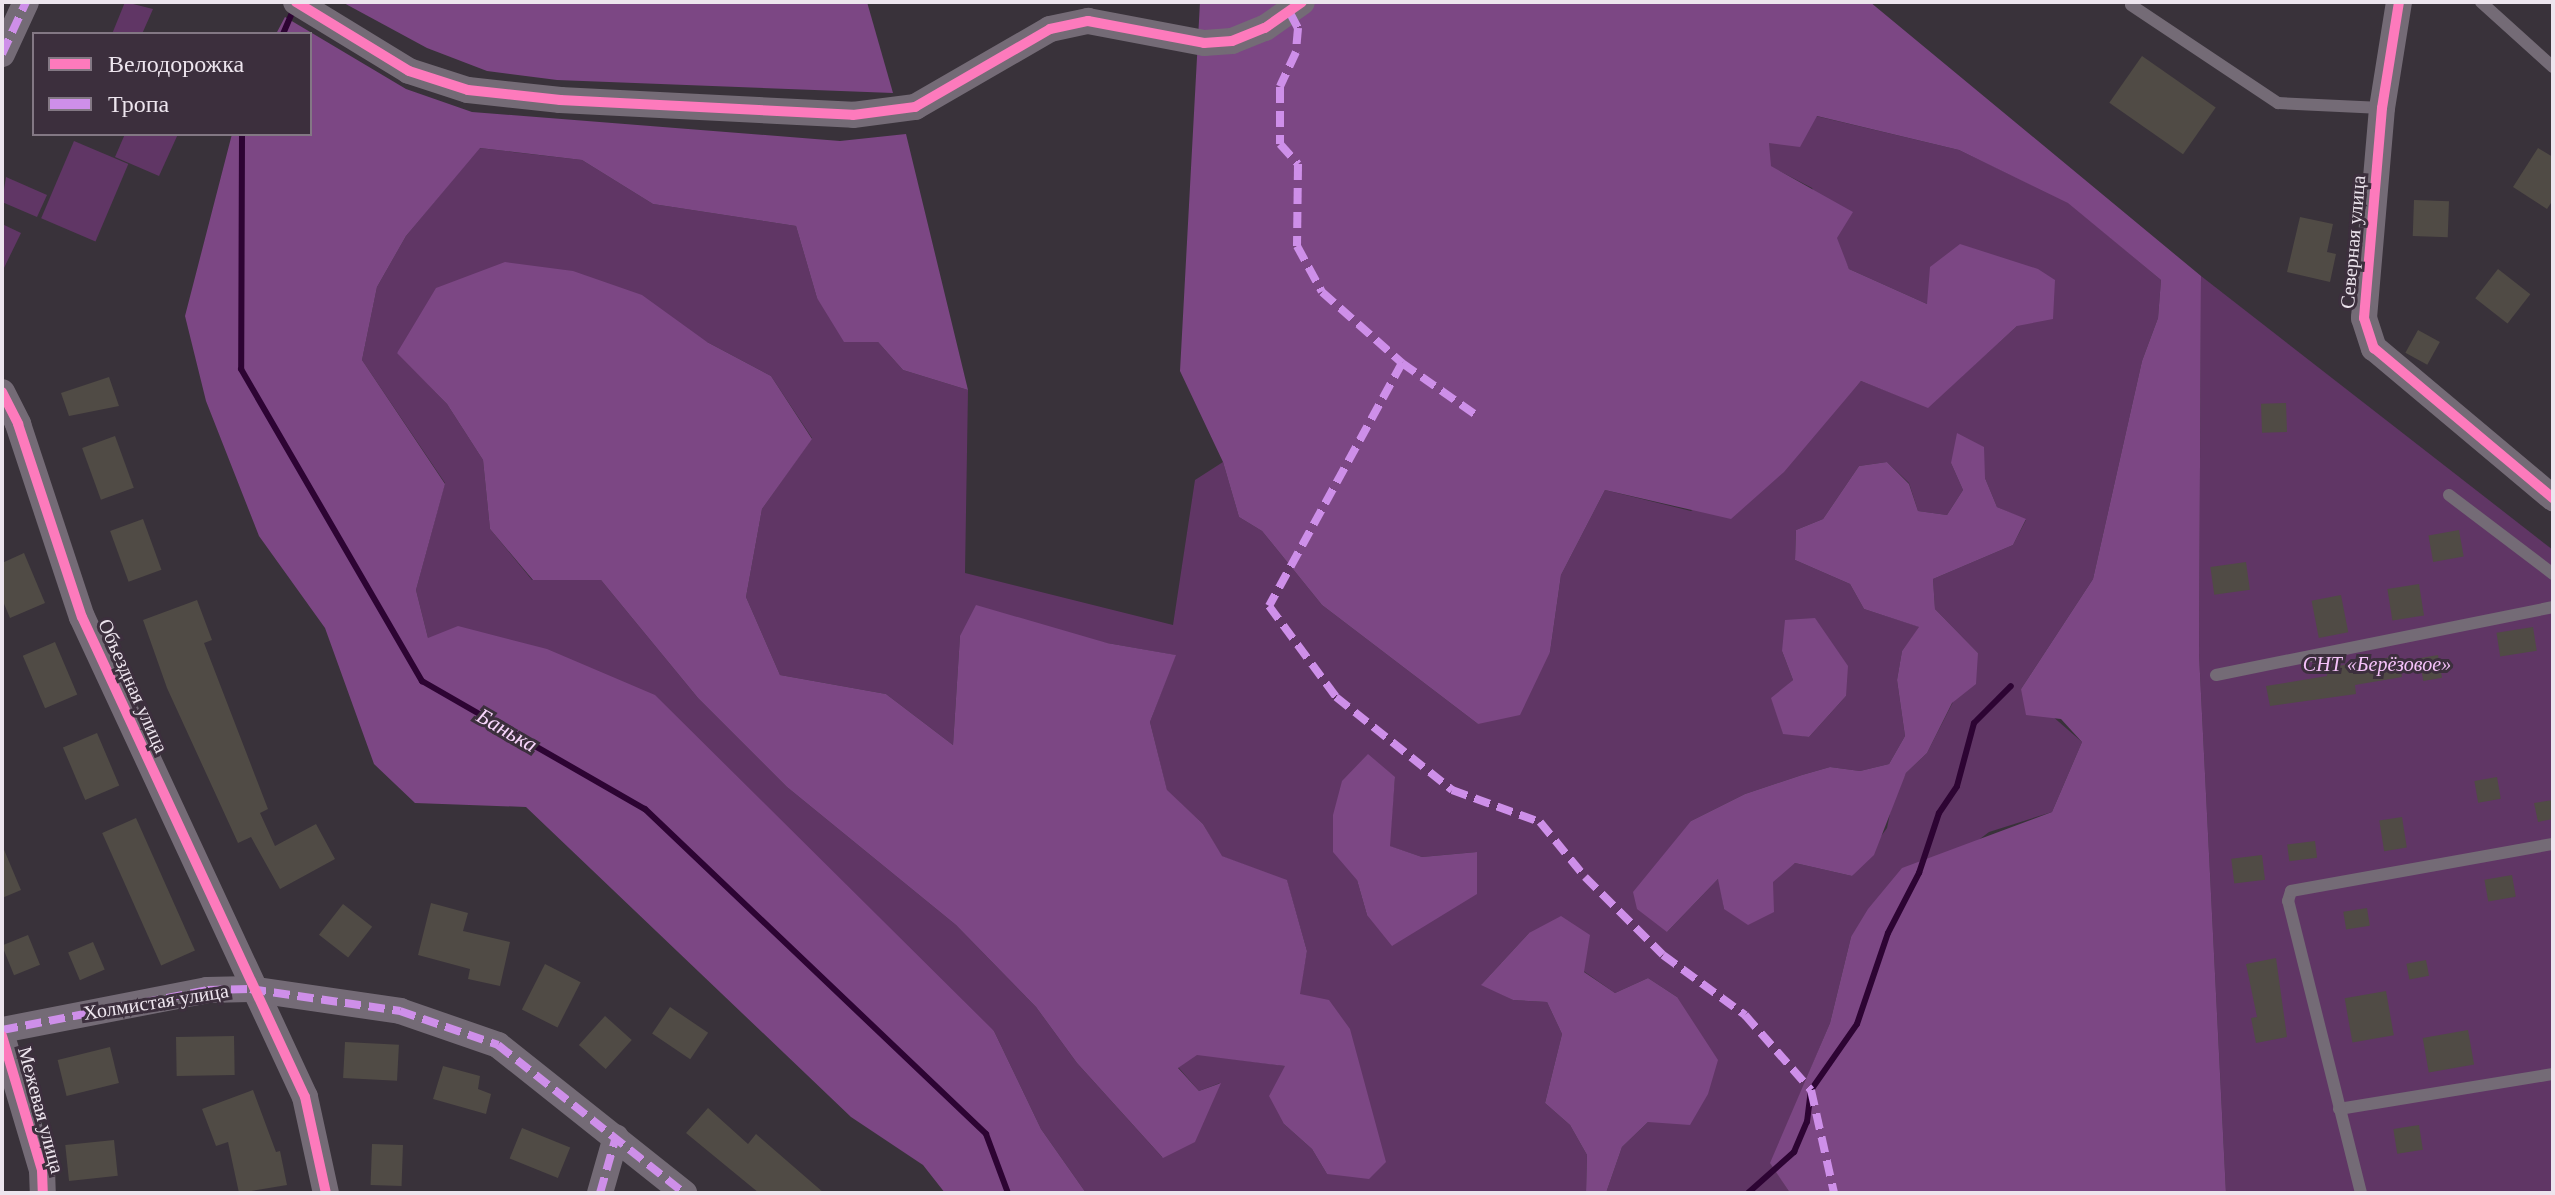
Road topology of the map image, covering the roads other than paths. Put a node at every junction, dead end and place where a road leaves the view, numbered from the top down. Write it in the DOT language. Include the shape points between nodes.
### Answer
graph roads {
  1 [pos="26,2"];
  2 [pos="296,2"];
  3 [pos="1302,2"];
  4 [pos="2399,2"];
  5 [pos="2481,2"];
  6 [pos="2131,5"];
  7 [pos="2,54"];
  8 [pos="2553,67"];
  9 [pos="2382,108"];
  10 [pos="2,392"];
  11 [pos="2449,495"];
  12 [pos="2553,498"];
  13 [pos="2553,574"];
  14 [pos="2553,607"];
  15 [pos="2216,675"];
  16 [pos="2553,844"];
  17 [pos="250,989"];
  18 [pos="2,1033"];
  19 [pos="2553,1074"];
  20 [pos="2339,1109"];
  21 [pos="616,1137"];
  22 [pos="43,1193"];
  23 [pos="326,1193"];
  24 [pos="600,1193"];
  25 [pos="684,1193"];
  26 [pos="2361,1193"];
  1 -- 7 [label="street"];
  2 -- 3 [label="street" via="409,71 468,90 574,101 853,115 915,107 1050,29 1088,21 1204,43 1232,41 1265,28"];
  4 -- 9 [label="street, Северная улица"];
  5 -- 8 [label="lane"];
  6 -- 9 [label="lane" via="2278,103"];
  9 -- 12 [label="street, Северная улица" via="2364,318 2374,348"];
  10 -- 17 [label="street, Объездная улица" via="18,424 82,617"];
  11 -- 13 [label="lane"];
  14 -- 15 [label="lane"];
  16 -- 20 [label="lane" via="2291,891 2288,901"];
  17 -- 18 [label="street, Холмистая улица" via="207,990"];
  17 -- 21 [label="street, Холмистая улица" via="400,1011 498,1045"];
  17 -- 23 [label="street, Объездная улица" via="305,1097"];
  18 -- 22 [label="street, Межевая улица" via="42,1170"];
  19 -- 20 [label="lane"];
  20 -- 26 [label="lane"];
  21 -- 24 [label="street"];
  21 -- 25 [label="street, Холмистая улица"];
}
